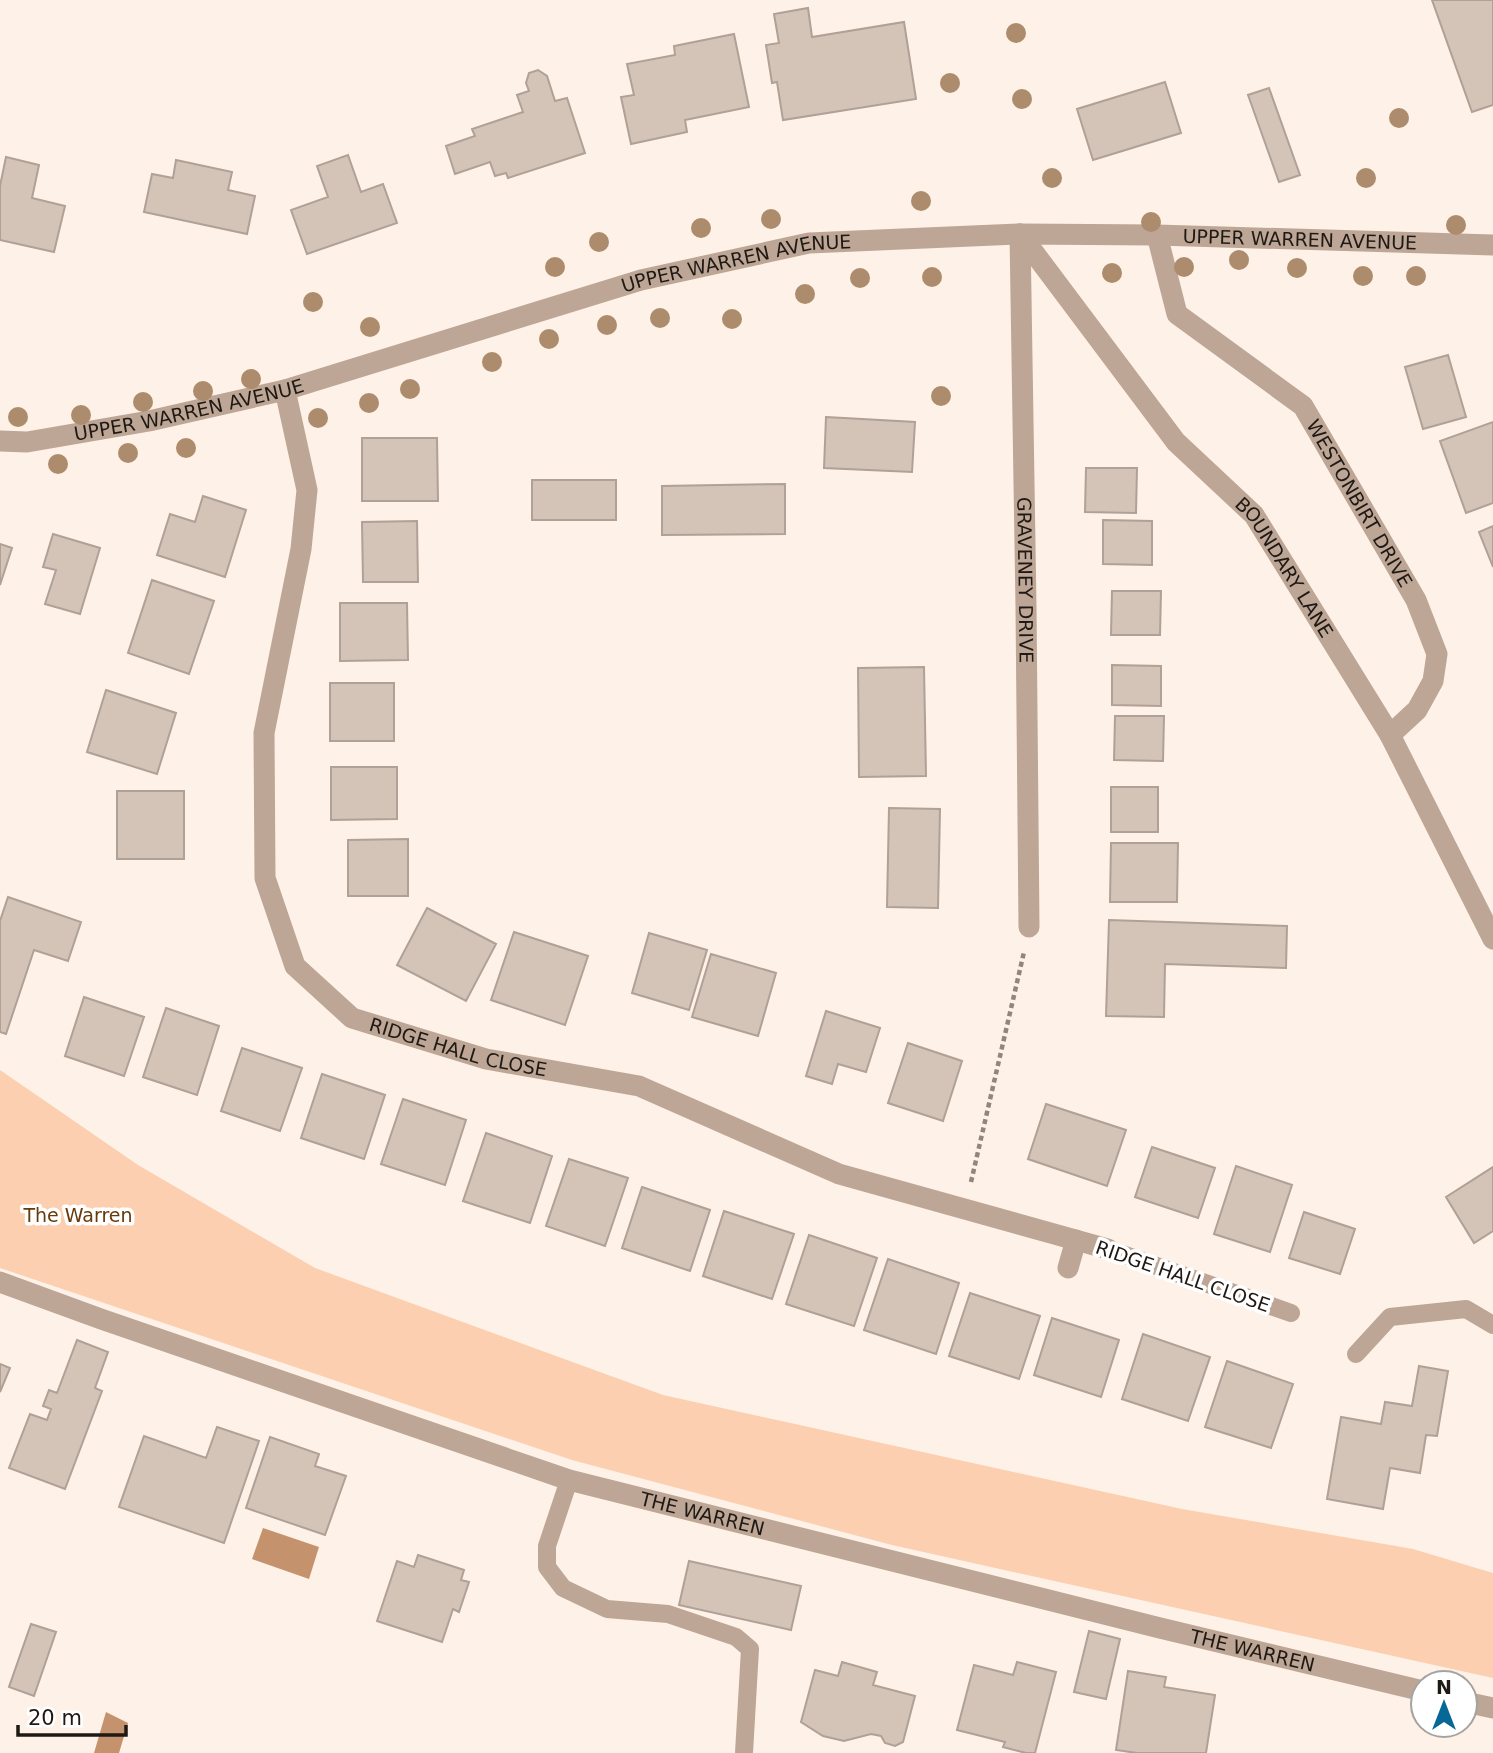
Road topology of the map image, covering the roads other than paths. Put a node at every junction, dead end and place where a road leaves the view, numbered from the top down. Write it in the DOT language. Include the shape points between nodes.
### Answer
graph roads {
  1 [pos="1020,234"];
  2 [pos="1157,235"];
  3 [pos="1493,245"];
  4 [pos="285,390"];
  5 [pos="0,441"];
  6 [pos="1390,735"];
  7 [pos="1029,928"];
  8 [pos="1491,929"];
  9 [pos="1076,1240"];
  10 [pos="1108,1249"];
  11 [pos="1068,1268"];
  12 [pos="0,1282"];
  13 [pos="1291,1313"];
  14 [pos="1493,1325"];
  15 [pos="1356,1354"];
  16 [pos="569,1480"];
  17 [pos="1409,1688"];
  18 [pos="744,1753"];
  1 -- 2 [label="street, UPPER WARREN AVENUE"];
  1 -- 4 [label="street, UPPER WARREN AVENUE" via="809,243 641,280"];
  1 -- 6 [label="street, BOUNDARY LANE" via="1176,442 1254,515"];
  1 -- 7 [label="street, GRAVENEY DRIVE"];
  2 -- 3 [label="street, UPPER WARREN AVENUE"];
  2 -- 6 [label="street, WESTONBIRT DRIVE" via="1177,314 1303,406 1416,600 1437,654 1433,681 1417,709"];
  4 -- 5 [label="street, UPPER WARREN AVENUE" via="149,421 27,442"];
  4 -- 9 [label="street, RIDGE HALL CLOSE" via="307,490 301,549 264,733 265,878 295,967 352,1018 486,1059 639,1086 839,1174"];
  6 -- 8 [label="street, BOUNDARY LANE"];
  9 -- 10 [label="street, RIDGE HALL CLOSE"];
  9 -- 11 [label="street, RIDGE HALL CLOSE"];
  10 -- 13 [label="lane, RIDGE HALL CLOSE"];
  12 -- 16 [label="street, THE WARREN"];
  14 -- 15 [label="lane" via="1466,1309 1391,1317"];
  16 -- 17 [label="street, THE WARREN"];
  16 -- 18 [label="lane" via="547,1546 547,1567 563,1588 607,1609 668,1614 736,1637 750,1649"];
}
